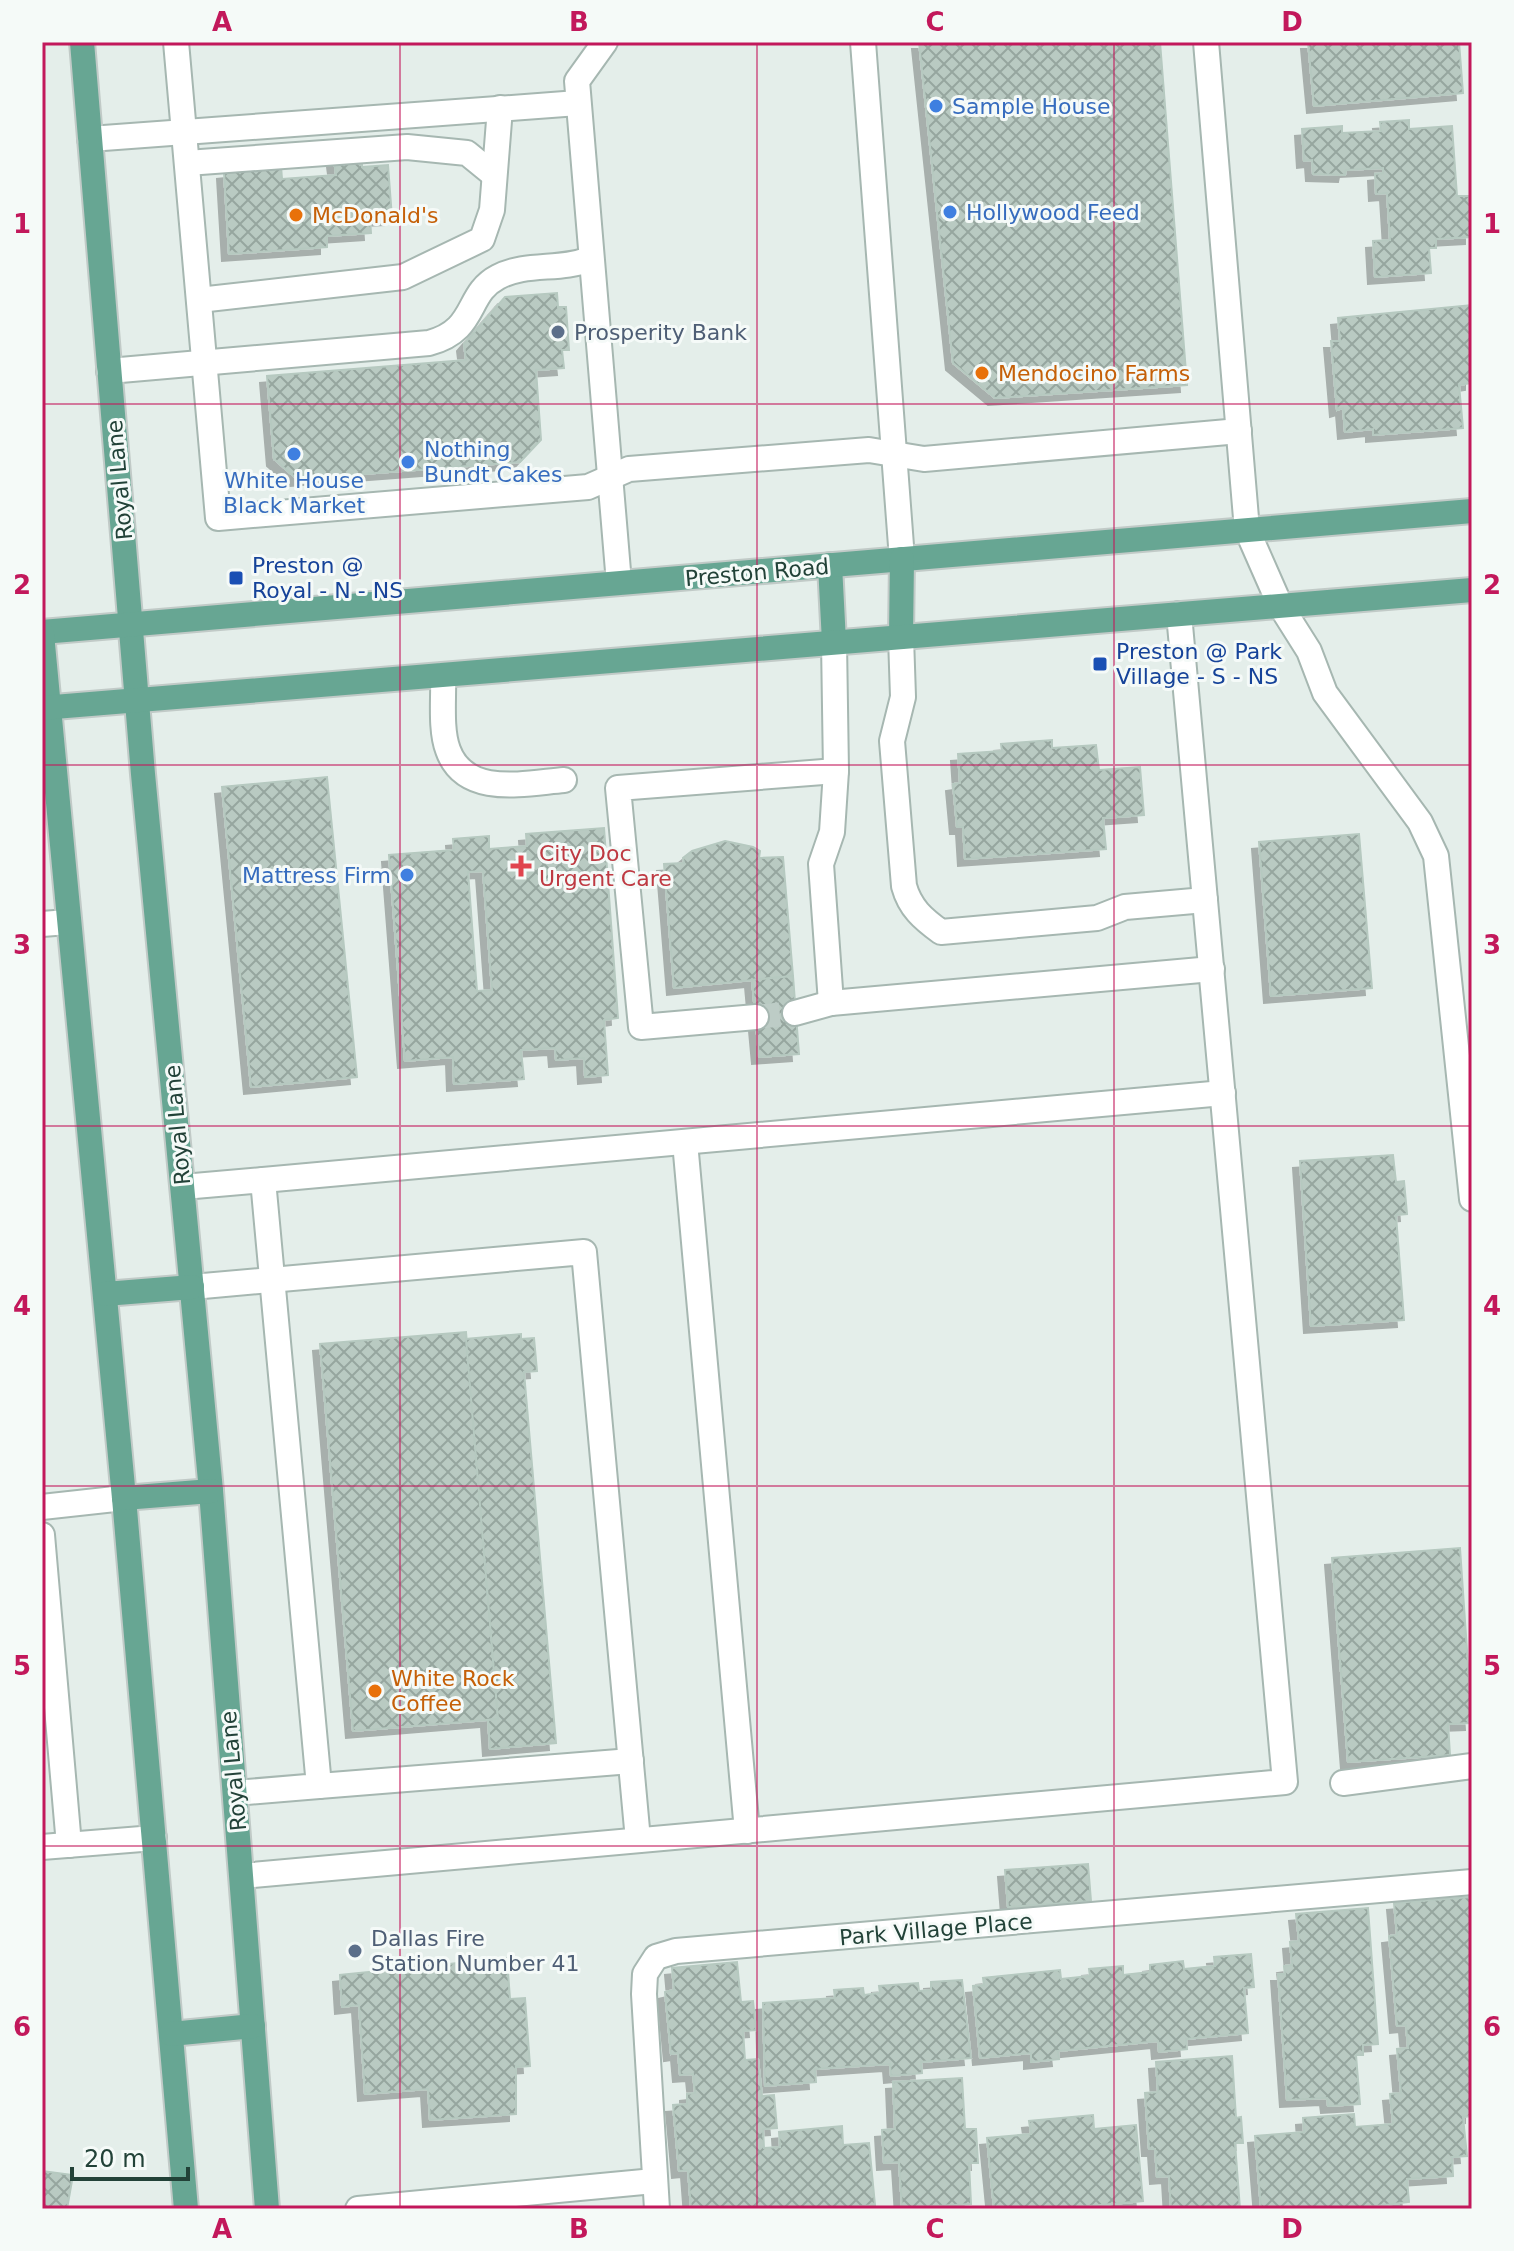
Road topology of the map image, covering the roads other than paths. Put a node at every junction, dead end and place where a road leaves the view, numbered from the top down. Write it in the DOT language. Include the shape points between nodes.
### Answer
graph roads {
  1 [pos="82,42"];
  2 [pos="176,42"];
  3 [pos="605,42"];
  4 [pos="863,42"];
  5 [pos="1206,42"];
  6 [pos="578,103"];
  7 [pos="500,108"];
  8 [pos="184,131"];
  9 [pos="90,139"];
  10 [pos="187,163"];
  11 [pos="494,175"];
  12 [pos="590,259"];
  13 [pos="199,300"];
  14 [pos="205,364"];
  15 [pos="109,371"];
  16 [pos="1239,431"];
  17 [pos="895,455"];
  18 [pos="610,477"];
  19 [pos="1472,511"];
  20 [pos="1247,530"];
  21 [pos="902,559"];
  22 [pos="830,565"];
  23 [pos="619,583"];
  24 [pos="1472,590"];
  25 [pos="1280,605"];
  26 [pos="1179,614"];
  27 [pos="130,624"];
  28 [pos="42,633"];
  29 [pos="901,637"];
  30 [pos="834,642"];
  31 [pos="443,675"];
  32 [pos="137,700"];
  33 [pos="45,708"];
  34 [pos="836,771"];
  35 [pos="564,780"];
  36 [pos="1205,900"];
  37 [pos="68,922"];
  38 [pos="42,924"];
  39 [pos="1212,969"];
  40 [pos="831,1003"];
  41 [pos="795,1013"];
  42 [pos="756,1017"];
  43 [pos="1223,1093"];
  44 [pos="685,1142"];
  45 [pos="263,1180"];
  46 [pos="183,1187"];
  47 [pos="1472,1199"];
  48 [pos="272,1280"];
  49 [pos="192,1287"];
  50 [pos="105,1294"];
  51 [pos="211,1491"];
  52 [pos="124,1498"];
  53 [pos="42,1507"];
  54 [pos="42,1535"];
  55 [pos="631,1761"];
  56 [pos="1472,1766"];
  57 [pos="1343,1783"];
  58 [pos="319,1786"];
  59 [pos="235,1793"];
  60 [pos="747,1831"];
  61 [pos="154,1838"];
  62 [pos="638,1840"];
  63 [pos="69,1845"];
  64 [pos="42,1847"];
  65 [pos="242,1876"];
  66 [pos="1472,1882"];
  67 [pos="253,2026"];
  68 [pos="171,2034"];
  69 [pos="654,2181"];
  70 [pos="186,2209"];
  71 [pos="267,2209"];
  72 [pos="358,2209"];
  73 [pos="657,2209"];
  1 -- 9 [label="main road, Royal Lane"];
  2 -- 8 [label="street"];
  3 -- 6 [label="street" via="577,81"];
  4 -- 17 [label="street"];
  5 -- 16 [label="street"];
  6 -- 7 [label="street"];
  6 -- 12 [label="street"];
  7 -- 8 [label="street"];
  7 -- 11 [label="street"];
  8 -- 9 [label="street"];
  8 -- 10 [label="street"];
  9 -- 15 [label="main road, Royal Lane"];
  10 -- 11 [label="street" via="407,147 467,153"];
  10 -- 13 [label="street"];
  11 -- 13 [label="street" via="492,210 482,239 403,277"];
  12 -- 14 [label="street" via="495,278 449,338"];
  12 -- 18 [label="street"];
  13 -- 14 [label="street"];
  14 -- 15 [label="street"];
  14 -- 18 [label="street" via="218,518 588,487"];
  15 -- 27 [label="main road, Royal Lane"];
  16 -- 17 [label="street" via="924,459"];
  16 -- 20 [label="street"];
  17 -- 18 [label="street" via="839,452 629,469"];
  17 -- 21 [label="street"];
  18 -- 23 [label="street"];
  19 -- 20 [label="main road, Preston Road"];
  20 -- 21 [label="main road, Preston Road"];
  20 -- 25 [label="street"];
  21 -- 22 [label="main road, Preston Road"];
  21 -- 29 [label="main road"];
  22 -- 23 [label="main road, Preston Road"];
  22 -- 30 [label="main road"];
  23 -- 27 [label="main road, Preston Road"];
  24 -- 25 [label="main road"];
  25 -- 26 [label="main road"];
  25 -- 47 [label="street" via="1309,651 1325,693 1420,822 1436,856"];
  26 -- 29 [label="main road"];
  26 -- 36 [label="street"];
  27 -- 28 [label="main road, Preston Road"];
  27 -- 32 [label="main road, Royal Lane"];
  28 -- 33 [label="main road"];
  29 -- 30 [label="main road"];
  29 -- 36 [label="street" via="903,697 892,741 904,886 921,918 941,932 1097,918 1125,907"];
  30 -- 31 [label="main road"];
  30 -- 34 [label="street"];
  31 -- 32 [label="main road"];
  31 -- 35 [label="street" via="447,749 458,766 498,786"];
  32 -- 33 [label="main road"];
  32 -- 46 [label="main road, Royal Lane"];
  33 -- 37 [label="main road"];
  34 -- 40 [label="street" via="832,832 821,864"];
  34 -- 42 [label="street" via="618,788 641,1027"];
  36 -- 39 [label="street"];
  37 -- 38 [label="street"];
  37 -- 50 [label="main road"];
  39 -- 40 [label="street"];
  39 -- 43 [label="street"];
  40 -- 41 [label="street"];
  43 -- 44 [label="street"];
  43 -- 60 [label="street" via="1285,1782"];
  44 -- 45 [label="street"];
  44 -- 60 [label="street"];
  45 -- 46 [label="street"];
  45 -- 48 [label="street"];
  46 -- 49 [label="main road, Royal Lane"];
  48 -- 49 [label="street"];
  48 -- 55 [label="street" via="584,1252"];
  48 -- 58 [label="street"];
  49 -- 50 [label="main road"];
  49 -- 51 [label="main road, Royal Lane"];
  50 -- 52 [label="main road"];
  51 -- 52 [label="main road"];
  51 -- 59 [label="main road, Royal Lane"];
  52 -- 53 [label="street"];
  52 -- 61 [label="main road"];
  54 -- 63 [label="street"];
  55 -- 58 [label="street"];
  55 -- 62 [label="street"];
  56 -- 57 [label="street"];
  58 -- 59 [label="street"];
  59 -- 65 [label="main road, Royal Lane"];
  60 -- 62 [label="street"];
  61 -- 63 [label="street"];
  61 -- 68 [label="main road"];
  62 -- 65 [label="street"];
  63 -- 64 [label="street"];
  65 -- 67 [label="main road, Royal Lane"];
  66 -- 69 [label="street, Park Village Place" via="676,1951 656,1957 645,1974 644,1994"];
  67 -- 68 [label="main road"];
  67 -- 71 [label="main road, Royal Lane"];
  68 -- 70 [label="main road"];
  69 -- 72 [label="street"];
  69 -- 73 [label="street, Park Village Place"];
}
